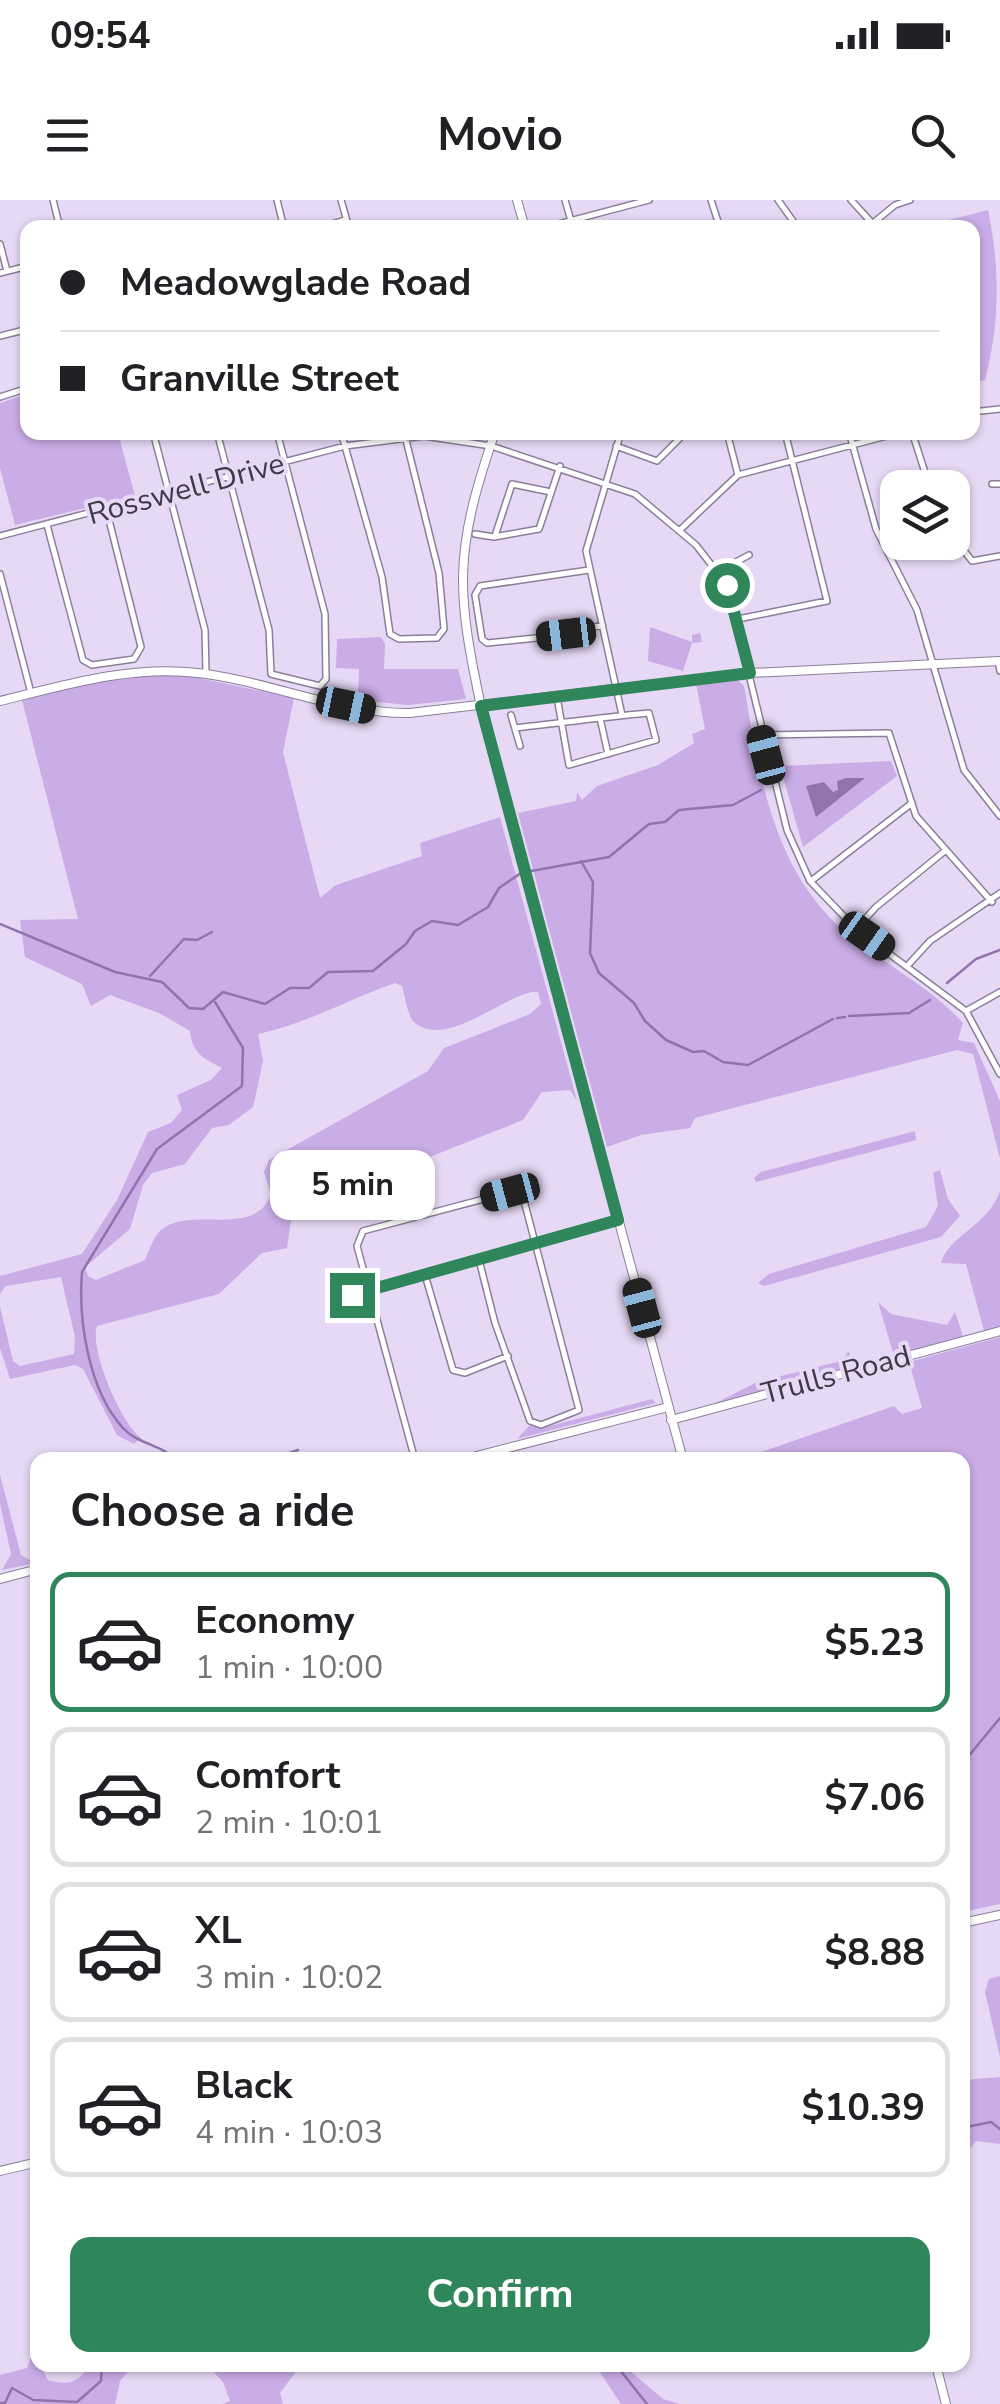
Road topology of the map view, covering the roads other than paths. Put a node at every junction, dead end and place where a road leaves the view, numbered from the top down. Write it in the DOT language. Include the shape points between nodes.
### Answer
graph roads {
  1 [pos="649,200"];
  2 [pos="910,200"];
  3 [pos="574,220"];
  4 [pos="876,220"];
  5 [pos="0,244"];
  6 [pos="4,272"];
  7 [pos="155,440"];
  8 [pos="218,440"];
  9 [pos="278,440"];
  10 [pos="343,440"];
  11 [pos="378,440"];
  12 [pos="406,440"];
  13 [pos="464,440"];
  14 [pos="493,440"];
  15 [pos="618,440"];
  16 [pos="677,440"];
  17 [pos="730,440"];
  18 [pos="786,440"];
  19 [pos="850,440"];
  20 [pos="873,440"];
  21 [pos="915,440"];
  22 [pos="345,446"];
  23 [pos="491,446"];
  24 [pos="616,446"];
  25 [pos="852,446"];
  26 [pos="792,462"];
  27 [pos="285,464"];
  28 [pos="560,466"];
  29 [pos="924,470"];
  30 [pos="738,475"];
  31 [pos="229,477"];
  32 [pos="606,481"];
  33 [pos="551,492"];
  34 [pos="168,493"];
  35 [pos="106,511"];
  36 [pos="47,525"];
  37 [pos="680,530"];
  38 [pos="475,534"];
  39 [pos="0,536"];
  40 [pos="494,536"];
  41 [pos="749,555"];
  42 [pos="1000,556"];
  43 [pos="970,558"];
  44 [pos="589,570"];
  45 [pos="719,571"];
  46 [pos="0,574"];
  47 [pos="738,619"];
  48 [pos="602,625"];
  49 [pos="999,661"];
  50 [pos="930,664"];
  51 [pos="1000,672"];
  52 [pos="750,673"];
  53 [pos="206,674"];
  54 [pos="617,688"];
  55 [pos="31,693"];
  56 [pos="557,696"];
  57 [pos="0,700"];
  58 [pos="481,706"];
  59 [pos="511,715"];
  60 [pos="622,716"];
  61 [pos="600,718"];
  62 [pos="560,723"];
  63 [pos="515,728"];
  64 [pos="761,735"];
  65 [pos="520,746"];
  66 [pos="608,754"];
  67 [pos="912,803"];
  68 [pos="1000,816"];
  69 [pos="946,850"];
  70 [pos="810,881"];
  71 [pos="1000,893"];
  72 [pos="992,902"];
  73 [pos="856,929"];
  74 [pos="908,965"];
  75 [pos="1000,992"];
  76 [pos="966,1011"];
  77 [pos="1000,1074"];
  78 [pos="618,1220"];
  79 [pos="538,1244"];
  80 [pos="479,1260"];
  81 [pos="424,1275"];
  82 [pos="369,1291"];
  83 [pos="352,1295"];
  84 [pos="1000,1331"];
  85 [pos="508,1356"];
  86 [pos="668,1406"];
  87 [pos="671,1420"];
  88 [pos="413,1452"];
  89 [pos="492,1452"];
  90 [pos="680,1452"];
  91 [pos="30,1571"];
  92 [pos="0,1579"];
  93 [pos="1000,1915"];
  94 [pos="970,1921"];
  95 [pos="30,2164"];
  96 [pos="0,2171"];
  97 [pos="938,2372"];
  98 [pos="946,2404"];
  1 -- 3 [label="street"];
  2 -- 4 [label="street"];
  5 -- 6 [label="street"];
  7 -- 34 [label="street"];
  8 -- 31 [label="street"];
  9 -- 27 [label="street"];
  10 -- 22 [label="street"];
  11 -- 22 [label="street, Rosswell Drive"];
  12 -- 22 [label="street" via="439,574 444,630 437,638 390,634 382,577"];
  13 -- 23 [label="street, Rosswell Drive"];
  14 -- 23 [label="street"];
  15 -- 24 [label="street"];
  16 -- 24 [label="street" via="651,462"];
  17 -- 30 [label="street"];
  18 -- 26 [label="street"];
  19 -- 25 [label="street"];
  20 -- 25 [label="street"];
  21 -- 29 [label="street"];
  22 -- 27 [label="street, Rosswell Drive"];
  23 -- 28 [label="street, Rosswell Drive"];
  23 -- 58 [label="street" via="465,532 460,580"];
  24 -- 32 [label="street"];
  25 -- 26 [label="street"];
  25 -- 50 [label="street" via="876,529 917,610"];
  26 -- 30 [label="street"];
  26 -- 47 [label="street" via="827,601"];
  27 -- 31 [label="street, Rosswell Drive"];
  27 -- 31 [label="street" via="325,614 326,679 320,686 271,674 270,630"];
  28 -- 32 [label="street, Rosswell Drive"];
  28 -- 33 [label="street"];
  30 -- 37 [label="street"];
  31 -- 34 [label="street, Rosswell Drive"];
  32 -- 37 [label="street, Rosswell Drive" via="636,494"];
  32 -- 44 [label="street" via="586,543"];
  33 -- 40 [label="street" via="539,529"];
  33 -- 40 [label="street" via="509,485"];
  34 -- 35 [label="street, Rosswell Drive"];
  34 -- 53 [label="street" via="205,630"];
  35 -- 36 [label="street, Rosswell Drive"];
  35 -- 36 [label="street" via="141,647 134,658 84,660"];
  36 -- 39 [label="street, Rosswell Drive"];
  37 -- 45 [label="street, Rosswell Drive"];
  38 -- 40 [label="street"];
  41 -- 45 [label="street"];
  42 -- 43 [label="street"];
  44 -- 48 [label="street"];
  44 -- 48 [label="street" via="480,586 482,639 506,642"];
  45 -- 47 [label="street"];
  46 -- 55 [label="street"];
  47 -- 52 [label="street"];
  48 -- 54 [label="street"];
  49 -- 50 [label="street"];
  49 -- 51 [label="street"];
  50 -- 52 [label="street"];
  50 -- 68 [label="street" via="964,770"];
  52 -- 54 [label="street"];
  52 -- 64 [label="street"];
  53 -- 55 [label="street" via="117,674"];
  53 -- 58 [label="street" via="389,713"];
  54 -- 56 [label="street"];
  54 -- 60 [label="street"];
  55 -- 57 [label="street"];
  56 -- 58 [label="street"];
  56 -- 62 [label="street"];
  58 -- 78 [label="street"];
  59 -- 63 [label="street"];
  60 -- 61 [label="street"];
  60 -- 66 [label="street" via="650,713 656,740"];
  61 -- 62 [label="street"];
  61 -- 66 [label="street"];
  62 -- 63 [label="street"];
  62 -- 66 [label="street" via="570,765"];
  63 -- 65 [label="street"];
  64 -- 67 [label="street" via="888,732"];
  64 -- 70 [label="street" via="786,830"];
  67 -- 69 [label="street"];
  67 -- 70 [label="street"];
  69 -- 72 [label="street"];
  69 -- 73 [label="street"];
  70 -- 73 [label="street"];
  71 -- 72 [label="street"];
  72 -- 74 [label="street" via="930,941"];
  73 -- 74 [label="street"];
  74 -- 76 [label="street"];
  75 -- 76 [label="street"];
  76 -- 77 [label="street"];
  78 -- 79 [label="street"];
  78 -- 86 [label="street"];
  79 -- 80 [label="street"];
  79 -- 82 [label="street" via="517,1191 363,1230 357,1241"];
  79 -- 85 [label="street" via="580,1403 576,1414 541,1425 530,1420"];
  80 -- 81 [label="street"];
  80 -- 85 [label="street"];
  81 -- 82 [label="street"];
  81 -- 85 [label="street" via="453,1370 465,1373"];
  82 -- 83 [label="street"];
  82 -- 88 [label="street"];
  84 -- 87 [label="street, Trulls Road"];
  86 -- 87 [label="street"];
  86 -- 89 [label="street"];
  87 -- 90 [label="street"];
  91 -- 92 [label="street"];
  93 -- 94 [label="street"];
  95 -- 96 [label="street"];
  97 -- 98 [label="street"];
}
